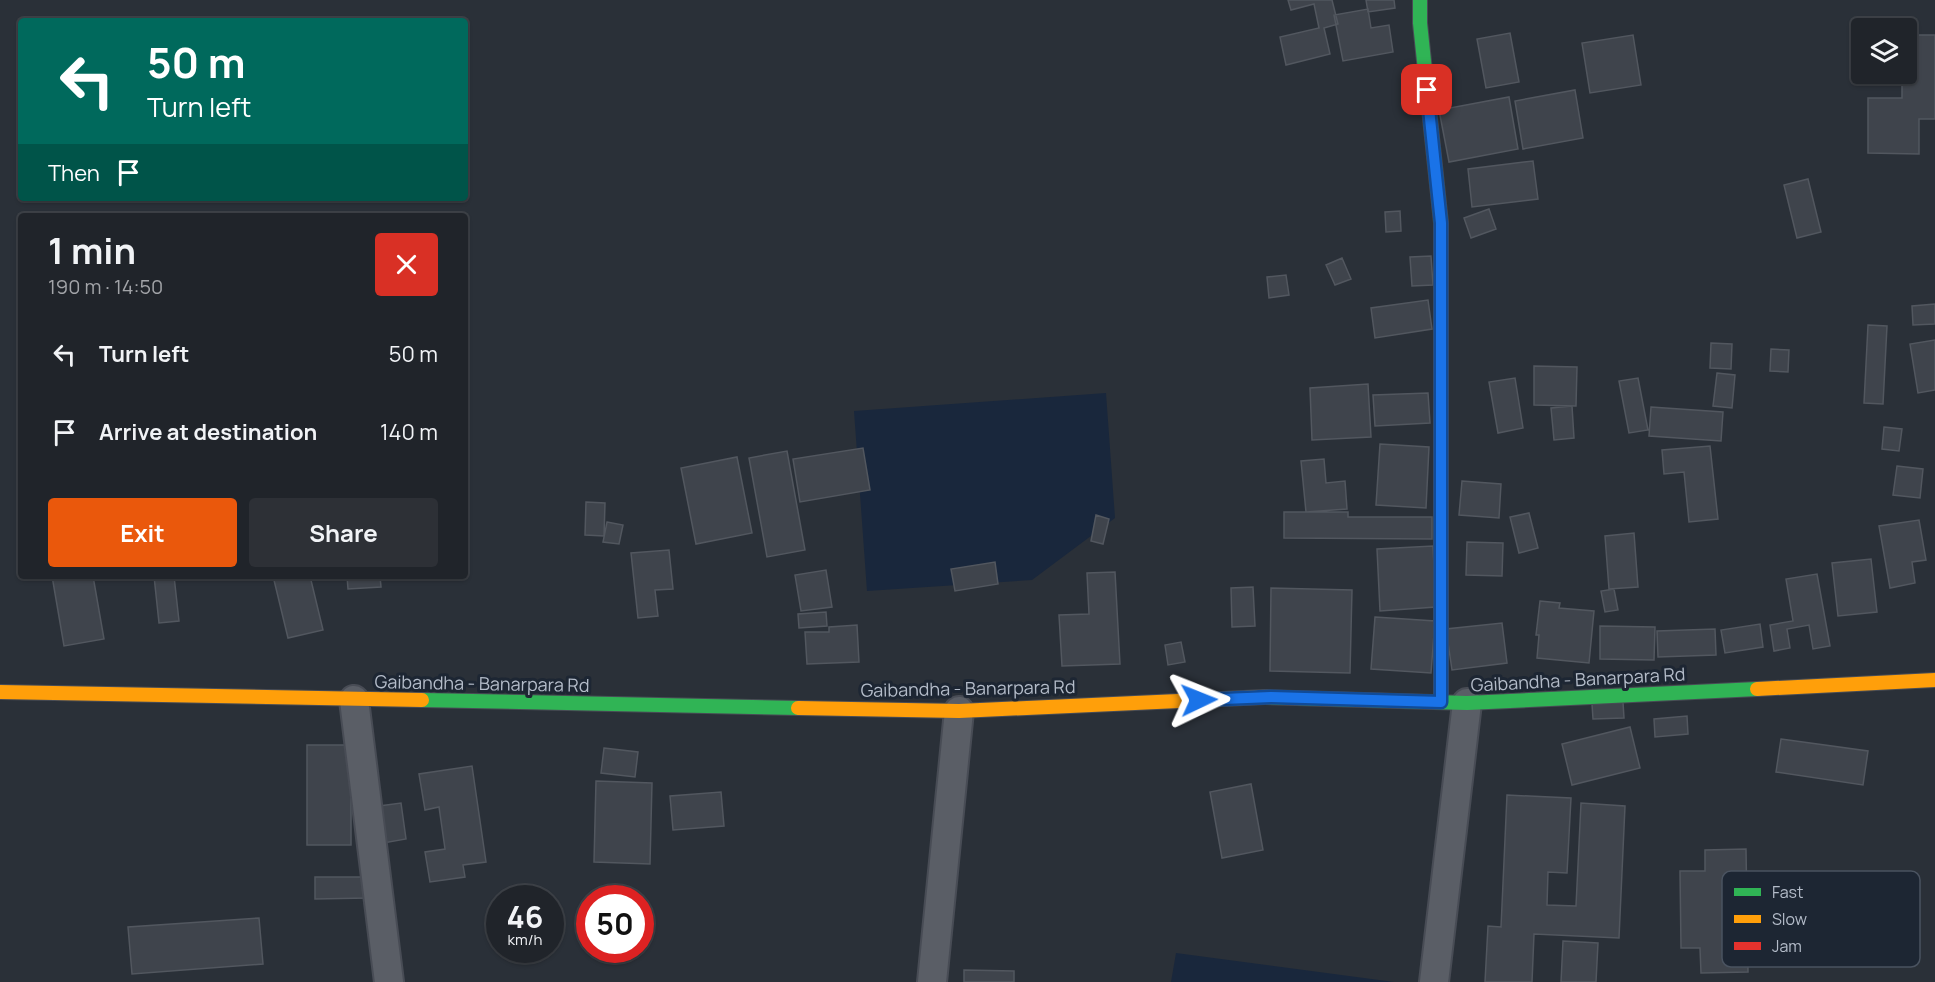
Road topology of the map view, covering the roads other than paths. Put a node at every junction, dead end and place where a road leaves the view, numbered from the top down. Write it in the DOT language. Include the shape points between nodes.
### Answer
graph roads {
  1 [pos="1420,0"];
  2 [pos="1935,680"];
  3 [pos="0,692"];
  4 [pos="354,700"];
  5 [pos="1454,703"];
  6 [pos="959,711"];
  7 [pos="389,982"];
  8 [pos="932,982"];
  9 [pos="1434,982"];
  1 -- 5 [label="main road" via="1441,223"];
  2 -- 5 [label="main road, Gaibandha - Banarpara Rd"];
  3 -- 4 [label="main road, Gaibandha - Banarpara Rd"];
  4 -- 6 [label="main road, Gaibandha - Banarpara Rd"];
  4 -- 7 [label="street"];
  5 -- 6 [label="main road, Gaibandha - Banarpara Rd" via="1271,697"];
  5 -- 9 [label="street"];
  6 -- 8 [label="street"];
}
